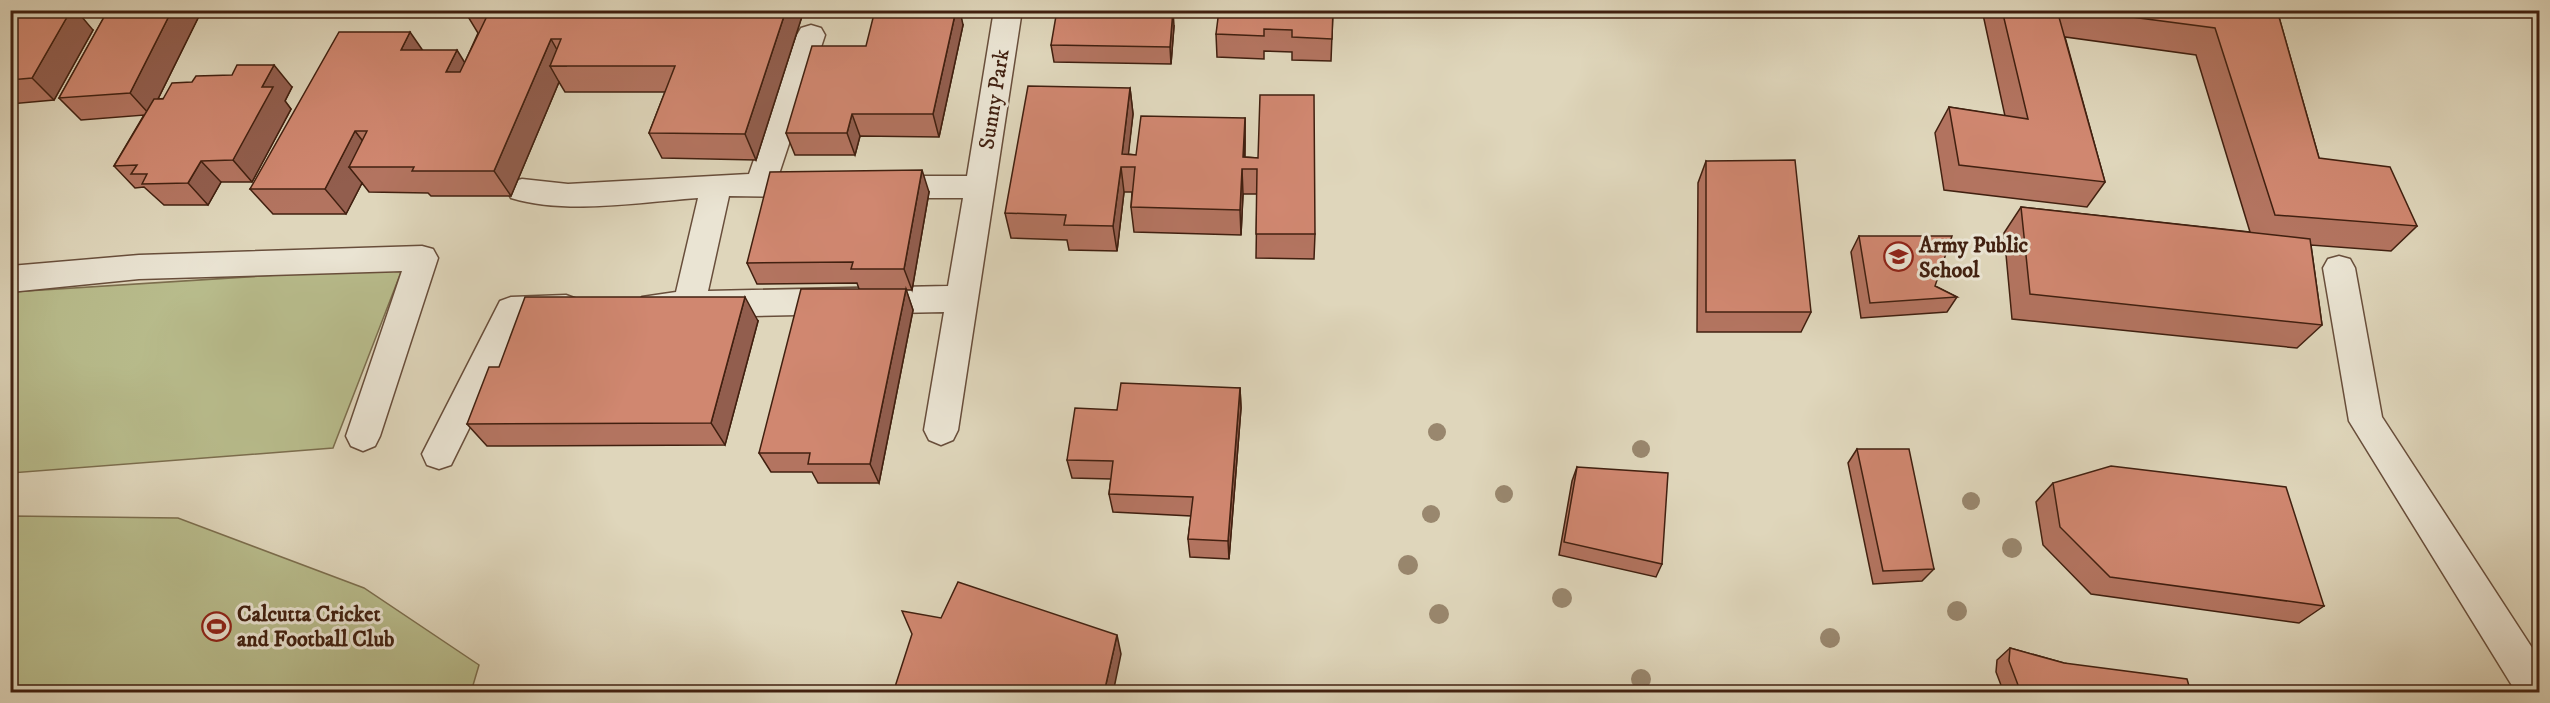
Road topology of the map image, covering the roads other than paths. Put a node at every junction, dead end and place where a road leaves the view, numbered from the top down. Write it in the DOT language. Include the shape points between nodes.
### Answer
graph roads {
  1 [pos="1008,10"];
  2 [pos="811,35"];
  3 [pos="716,185"];
  4 [pos="760,186"];
  5 [pos="979,187"];
  6 [pos="522,190"];
  7 [pos="2339,268"];
  8 [pos="10,279"];
  9 [pos="962,299"];
  10 [pos="689,304"];
  11 [pos="630,306"];
  12 [pos="594,308"];
  13 [pos="941,430"];
  14 [pos="363,436"];
  15 [pos="439,454"];
  16 [pos="2538,693"];
  1 -- 5 [label="street, Sunny Park"];
  2 -- 4 [label="street"];
  3 -- 4 [label="street"];
  3 -- 6 [label="street" via="568,195"];
  3 -- 10 [label="street"];
  4 -- 5 [label="street"];
  5 -- 9 [label="street, Sunny Park"];
  7 -- 16 [label="street" via="2366,421"];
  8 -- 14 [label="street" via="139,267 422,258"];
  9 -- 10 [label="street"];
  9 -- 13 [label="street, Sunny Park"];
  10 -- 11 [label="street"];
  12 -- 15 [label="street" via="512,310"];
}
